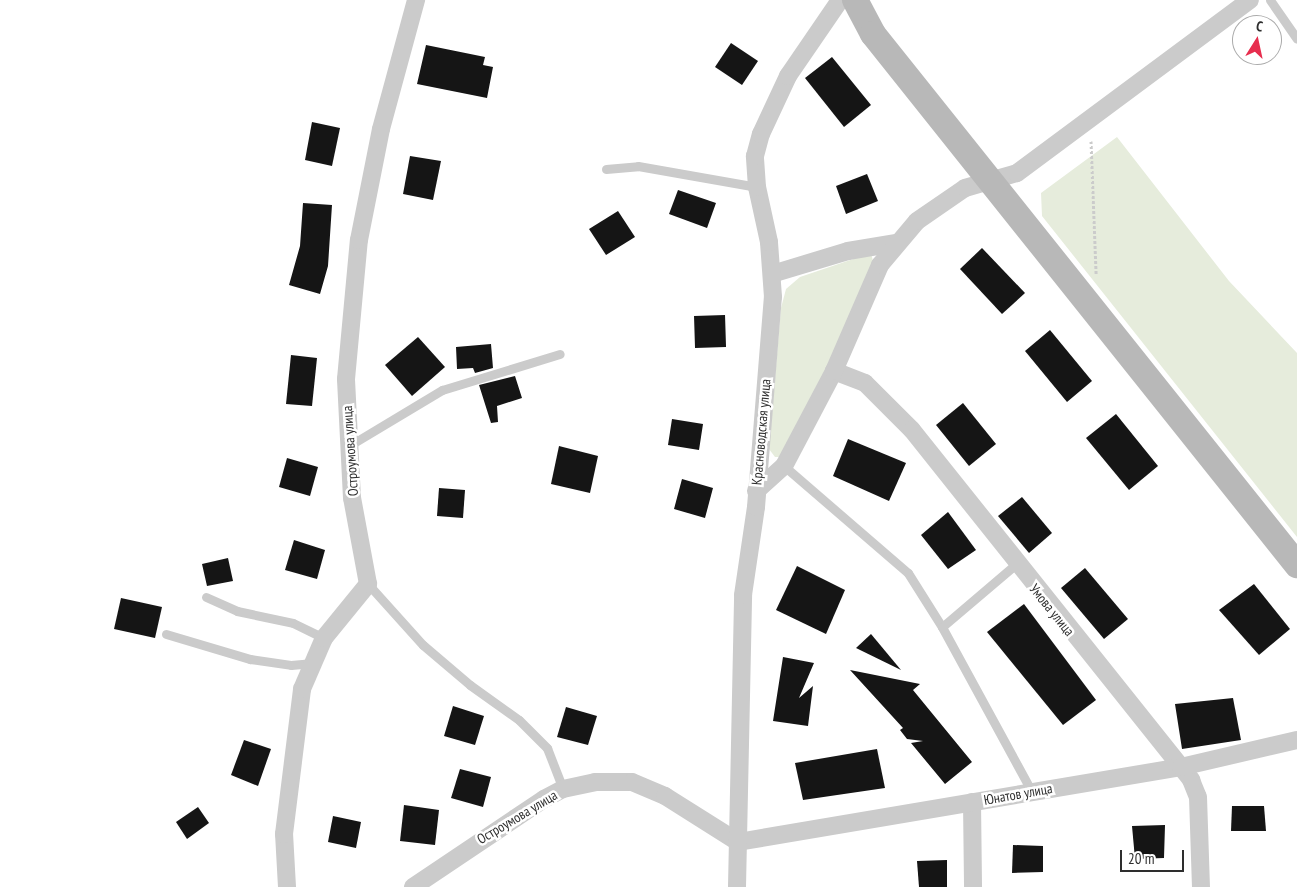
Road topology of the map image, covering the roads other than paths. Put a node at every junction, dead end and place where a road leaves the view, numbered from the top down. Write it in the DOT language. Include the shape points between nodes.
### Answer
graph roads {
  1 [pos="416,0"];
  2 [pos="840,0"];
  3 [pos="855,0"];
  4 [pos="1250,0"];
  5 [pos="1270,0"];
  6 [pos="1297,39"];
  7 [pos="606,169"];
  8 [pos="991,179"];
  9 [pos="757,187"];
  10 [pos="896,243"];
  11 [pos="772,274"];
  12 [pos="560,354"];
  13 [pos="834,371"];
  14 [pos="347,447"];
  15 [pos="784,466"];
  16 [pos="756,492"];
  17 [pos="1016,564"];
  18 [pos="1297,565"];
  19 [pos="368,584"];
  20 [pos="206,596"];
  21 [pos="942,627"];
  22 [pos="166,634"];
  23 [pos="324,638"];
  24 [pos="313,663"];
  25 [pos="1297,740"];
  26 [pos="1181,767"];
  27 [pos="563,789"];
  28 [pos="1032,792"];
  29 [pos="972,802"];
  30 [pos="738,842"];
  31 [pos="287,887"];
  32 [pos="413,887"];
  33 [pos="737,887"];
  34 [pos="973,887"];
  35 [pos="1201,887"];
  1 -- 14 [label="street, Остроумова улица" via="381,129 359,240 346,379"];
  2 -- 9 [label="street, Красноводская улица" via="788,76 771,109 755,156"];
  3 -- 8 [label="street" via="873,34"];
  4 -- 8 [label="street" via="1017,173"];
  5 -- 6 [label="lane"];
  7 -- 9 [label="lane" via="638,166"];
  8 -- 10 [label="street" via="953,195 917,221"];
  8 -- 18 [label="street"];
  9 -- 11 [label="street, Красноводская улица"];
  10 -- 11 [label="street" via="848,251"];
  10 -- 13 [label="street" via="880,265"];
  11 -- 16 [label="street, Красноводская улица" via="773,297"];
  12 -- 14 [label="lane" via="442,390"];
  13 -- 15 [label="street"];
  13 -- 17 [label="street, Умова улица" via="865,383 912,430"];
  14 -- 19 [label="street, Остроумова улица" via="352,498"];
  15 -- 16 [label="street"];
  15 -- 21 [label="lane" via="908,573"];
  16 -- 30 [label="street, Красноводская улица" via="743,595"];
  17 -- 21 [label="lane"];
  17 -- 26 [label="street, Умова улица"];
  19 -- 23 [label="street"];
  19 -- 27 [label="lane" via="423,645 470,685 519,720 547,748"];
  20 -- 23 [label="lane" via="237,611 293,623"];
  21 -- 28 [label="lane"];
  22 -- 24 [label="lane" via="250,659 291,665"];
  23 -- 24 [label="street"];
  24 -- 31 [label="street" via="302,689 284,834"];
  25 -- 26 [label="street, Юнатов улица"];
  26 -- 28 [label="street, Юнатов улица"];
  26 -- 35 [label="street, Умова улица" via="1198,797"];
  27 -- 30 [label="street, Остроумова улица" via="595,782 632,782 665,796"];
  27 -- 32 [label="street, Остроумова улица" via="496,829"];
  28 -- 29 [label="street, Юнатов улица"];
  29 -- 30 [label="street, Юнатов улица"];
  29 -- 34 [label="street"];
  30 -- 33 [label="street, Красноводская улица"];
}
